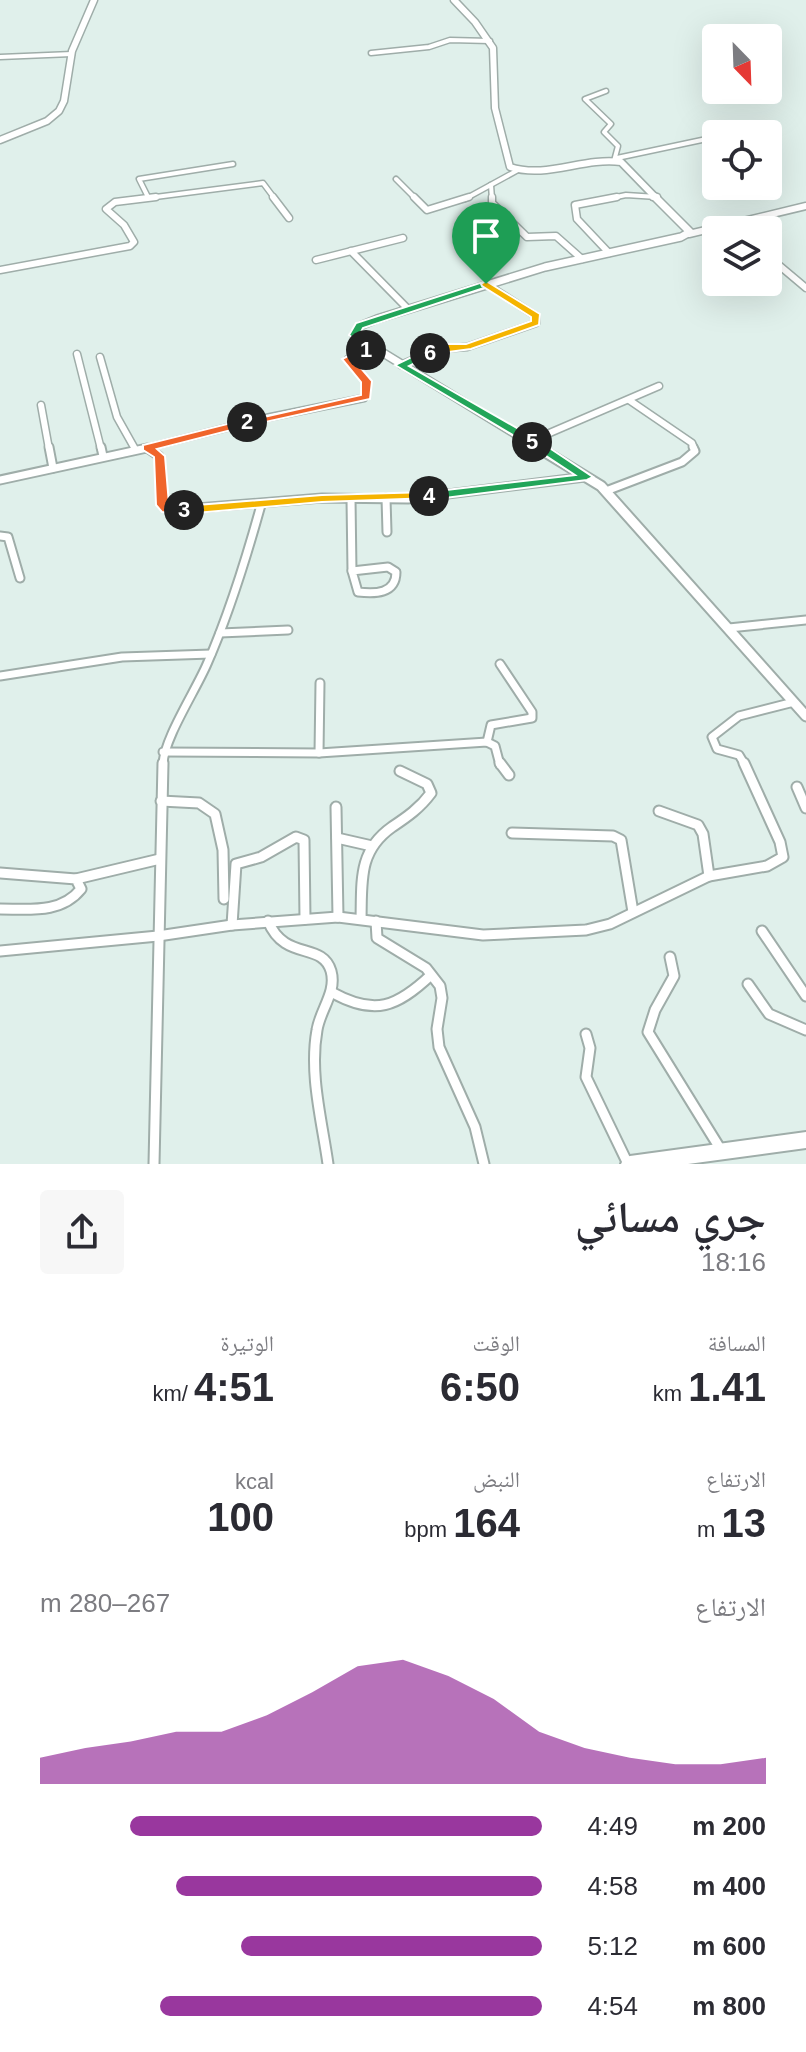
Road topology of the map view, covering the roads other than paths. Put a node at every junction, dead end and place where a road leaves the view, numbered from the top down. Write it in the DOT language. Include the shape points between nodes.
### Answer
graph roads {
  1 [pos="94,0"];
  2 [pos="454,0"];
  3 [pos="490,41"];
  4 [pos="371,53"];
  5 [pos="72,54"];
  6 [pos="0,57"];
  7 [pos="606,91"];
  8 [pos="0,140"];
  9 [pos="702,140"];
  10 [pos="616,159"];
  11 [pos="233,164"];
  12 [pos="518,170"];
  13 [pos="396,179"];
  14 [pos="491,185"];
  15 [pos="148,197"];
  16 [pos="657,197"];
  17 [pos="806,206"];
  18 [pos="765,216"];
  19 [pos="289,218"];
  20 [pos="702,231"];
  21 [pos="689,234"];
  22 [pos="403,238"];
  23 [pos="351,251"];
  24 [pos="609,253"];
  25 [pos="582,259"];
  26 [pos="316,260"];
  27 [pos="782,268"];
  28 [pos="0,270"];
  29 [pos="486,284"];
  30 [pos="806,288"];
  31 [pos="408,309"];
  32 [pos="372,348"];
  33 [pos="77,354"];
  34 [pos="100,357"];
  35 [pos="401,365"];
  36 [pos="659,386"];
  37 [pos="629,400"];
  38 [pos="41,405"];
  39 [pos="531,441"];
  40 [pos="147,448"];
  41 [pos="135,449"];
  42 [pos="103,456"];
  43 [pos="53,468"];
  44 [pos="587,477"];
  45 [pos="0,480"];
  46 [pos="606,491"];
  47 [pos="386,498"];
  48 [pos="351,499"];
  49 [pos="261,505"];
  50 [pos="387,532"];
  51 [pos="0,536"];
  52 [pos="352,571"];
  53 [pos="20,578"];
  54 [pos="806,620"];
  55 [pos="729,628"];
  56 [pos="288,630"];
  57 [pos="220,633"];
  58 [pos="211,654"];
  59 [pos="500,664"];
  60 [pos="0,676"];
  61 [pos="320,683"];
  62 [pos="794,702"];
  63 [pos="806,716"];
  64 [pos="487,742"];
  65 [pos="163,752"];
  66 [pos="319,753"];
  67 [pos="400,771"];
  68 [pos="509,775"];
  69 [pos="797,787"];
  70 [pos="161,801"];
  71 [pos="336,807"];
  72 [pos="806,808"];
  73 [pos="659,811"];
  74 [pos="512,833"];
  75 [pos="337,838"];
  76 [pos="372,846"];
  77 [pos="160,859"];
  78 [pos="0,873"];
  79 [pos="709,876"];
  80 [pos="76,879"];
  81 [pos="224,899"];
  82 [pos="0,909"];
  83 [pos="633,912"];
  84 [pos="338,917"];
  85 [pos="305,919"];
  86 [pos="361,919"];
  87 [pos="268,921"];
  88 [pos="376,921"];
  89 [pos="232,925"];
  90 [pos="762,931"];
  91 [pos="158,936"];
  92 [pos="0,951"];
  93 [pos="670,957"];
  94 [pos="431,975"];
  95 [pos="748,984"];
  96 [pos="333,993"];
  97 [pos="806,996"];
  98 [pos="806,1030"];
  99 [pos="586,1034"];
  100 [pos="806,1140"];
  101 [pos="722,1151"];
  102 [pos="154,1164"];
  103 [pos="328,1164"];
  104 [pos="484,1164"];
  105 [pos="629,1164"];
  1 -- 5 [label="street"];
  2 -- 3 [label="street"];
  3 -- 4 [label="street" via="450,40"];
  3 -- 12 [label="street" via="495,108 508,164"];
  5 -- 6 [label="street"];
  5 -- 8 [label="street" via="59,111"];
  7 -- 10 [label="street" via="585,99 611,124 604,133 618,146"];
  9 -- 10 [label="street"];
  10 -- 12 [label="street"];
  10 -- 16 [label="street"];
  11 -- 15 [label="street" via="139,179"];
  12 -- 14 [label="street"];
  13 -- 14 [label="street" via="427,210 462,201"];
  14 -- 25 [label="street" via="492,203 528,238 556,236"];
  15 -- 19 [label="street" via="263,183"];
  15 -- 28 [label="street" via="106,208 132,235 134,242 128,247"];
  16 -- 21 [label="street"];
  16 -- 24 [label="street" via="629,194 575,205 577,219"];
  17 -- 18 [label="street"];
  20 -- 21 [label="street"];
  21 -- 24 [label="street"];
  22 -- 23 [label="street"];
  23 -- 26 [label="street"];
  23 -- 31 [label="street"];
  24 -- 25 [label="street"];
  25 -- 29 [label="street"];
  27 -- 30 [label="street"];
  29 -- 31 [label="street"];
  29 -- 35 [label="street" via="536,316 536,323 467,347 438,349"];
  31 -- 32 [label="street" via="355,330 354,335"];
  32 -- 35 [label="street"];
  32 -- 40 [label="street" via="348,359 366,381 364,398"];
  33 -- 42 [label="street"];
  34 -- 41 [label="street" via="117,417"];
  35 -- 39 [label="street"];
  36 -- 37 [label="street"];
  37 -- 39 [label="street"];
  37 -- 46 [label="street" via="692,443 695,451 682,462"];
  38 -- 43 [label="street"];
  39 -- 44 [label="street"];
  40 -- 41 [label="street"];
  40 -- 49 [label="street" via="159,456 167,510"];
  41 -- 42 [label="street"];
  42 -- 43 [label="street"];
  43 -- 45 [label="street"];
  44 -- 46 [label="street"];
  44 -- 47 [label="street"];
  46 -- 55 [label="street"];
  47 -- 48 [label="street"];
  47 -- 50 [label="street"];
  48 -- 49 [label="street"];
  48 -- 52 [label="street"];
  49 -- 57 [label="street"];
  51 -- 53 [label="street" via="8,537"];
  52 -- 52 [label="street" via="388,567 397,578 385,591 358,592"];
  54 -- 55 [label="street"];
  55 -- 62 [label="street"];
  56 -- 57 [label="street"];
  57 -- 58 [label="street"];
  58 -- 60 [label="street" via="122,657"];
  58 -- 65 [label="street"];
  59 -- 64 [label="street" via="532,718 491,725"];
  61 -- 66 [label="street"];
  62 -- 63 [label="street"];
  62 -- 79 [label="street" via="726,720 712,737 717,749 739,755 744,762 783,857 767,866"];
  64 -- 66 [label="street"];
  64 -- 68 [label="street" via="495,746 501,768"];
  65 -- 66 [label="street"];
  65 -- 70 [label="street"];
  67 -- 76 [label="street" via="427,784 431,793"];
  69 -- 72 [label="street"];
  70 -- 77 [label="street"];
  70 -- 81 [label="street" via="212,808 224,865"];
  71 -- 75 [label="street"];
  73 -- 79 [label="street" via="698,825"];
  74 -- 83 [label="street" via="621,840"];
  75 -- 76 [label="street"];
  75 -- 84 [label="street"];
  76 -- 86 [label="street" via="365,856"];
  77 -- 80 [label="street"];
  77 -- 91 [label="street"];
  78 -- 80 [label="street"];
  79 -- 83 [label="street"];
  80 -- 82 [label="street" via="81,889 62,906"];
  83 -- 88 [label="street" via="600,928 534,934 483,935"];
  84 -- 85 [label="street"];
  84 -- 86 [label="street"];
  85 -- 87 [label="street"];
  85 -- 89 [label="street" via="304,840 296,837 236,864"];
  86 -- 88 [label="street"];
  87 -- 89 [label="street"];
  87 -- 96 [label="street" via="277,939 318,953 330,969"];
  88 -- 94 [label="street" via="377,938 403,950"];
  89 -- 91 [label="street"];
  90 -- 97 [label="street"];
  91 -- 92 [label="street"];
  91 -- 102 [label="street"];
  93 -- 101 [label="street" via="676,980 654,1008 648,1032"];
  94 -- 96 [label="street" via="408,996 384,1005 355,1005"];
  94 -- 104 [label="street" via="443,994 437,1033 445,1065 476,1130"];
  95 -- 98 [label="street" via="769,1014"];
  96 -- 103 [label="street" via="317,1029 317,1088"];
  99 -- 105 [label="street" via="586,1077"];
  100 -- 101 [label="highway"];
  101 -- 105 [label="highway"];
}
